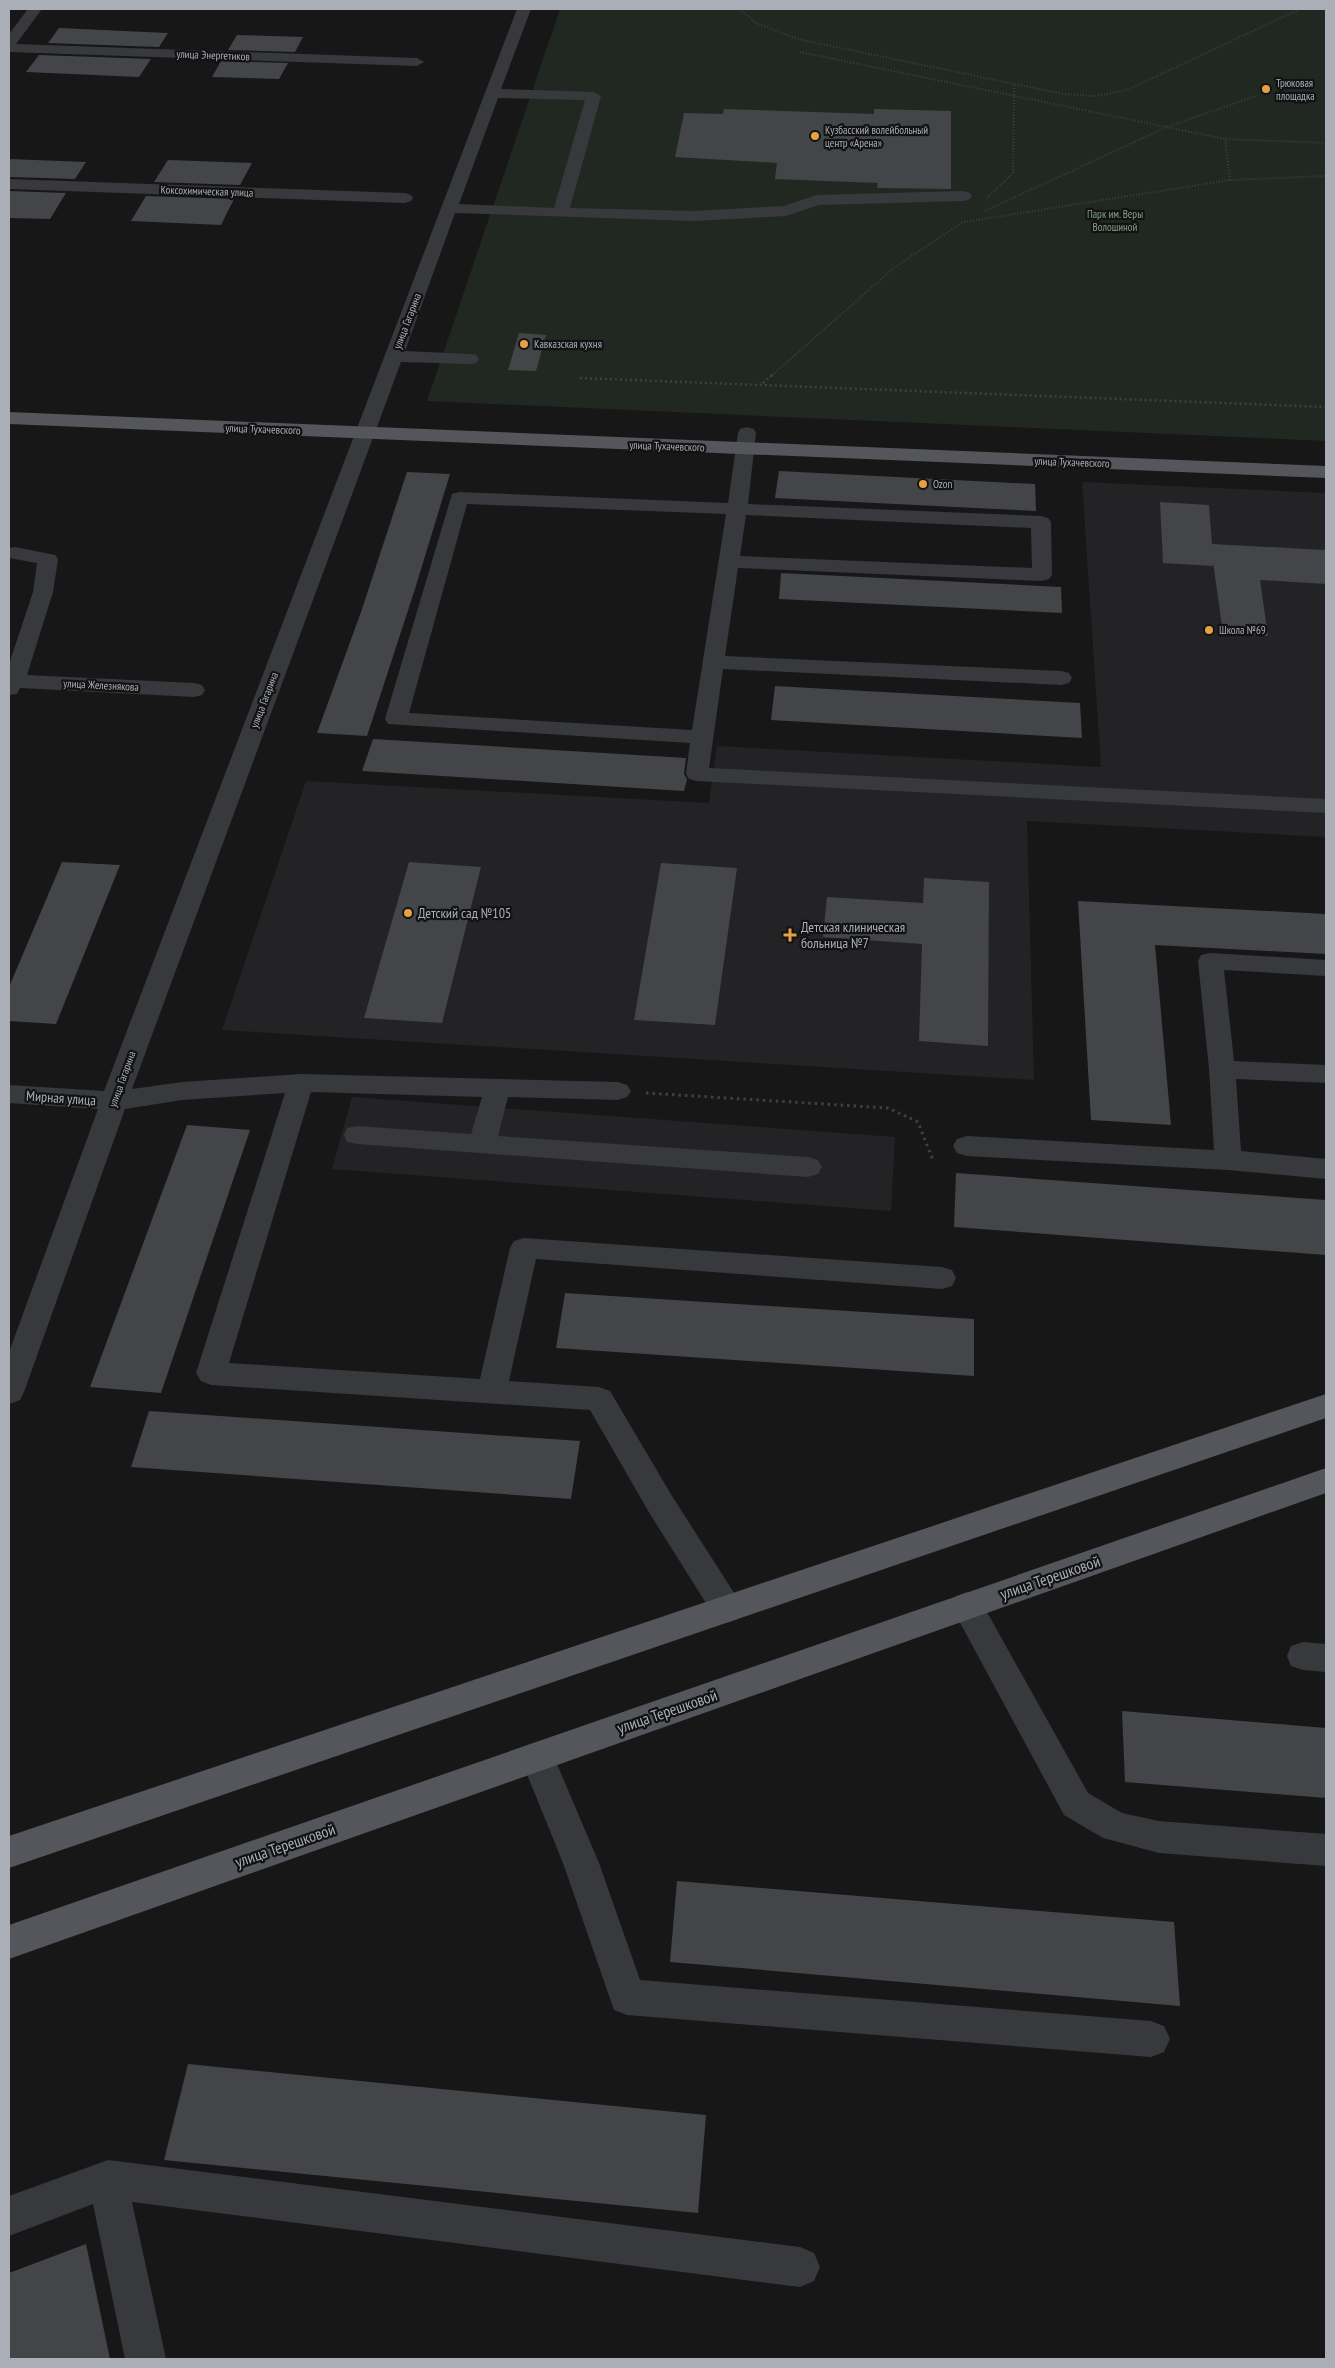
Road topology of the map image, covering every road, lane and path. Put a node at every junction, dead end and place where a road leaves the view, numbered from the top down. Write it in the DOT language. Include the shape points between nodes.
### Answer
graph roads {
  1 [pos="35,9"];
  2 [pos="524,9"];
  3 [pos="740,9"];
  4 [pos="1300,9"];
  5 [pos="9,43"];
  6 [pos="9,48"];
  7 [pos="800,52"];
  8 [pos="418,62"];
  9 [pos="1014,84"];
  10 [pos="490,93"];
  11 [pos="1014,95"];
  12 [pos="1256,96"];
  13 [pos="1168,126"];
  14 [pos="1225,139"];
  15 [pos="1326,143"];
  16 [pos="1326,176"];
  17 [pos="1230,180"];
  18 [pos="9,184"];
  19 [pos="964,196"];
  20 [pos="405,198"];
  21 [pos="980,204"];
  22 [pos="448,208"];
  23 [pos="561,213"];
  24 [pos="968,216"];
  25 [pos="961,223"];
  26 [pos="394,356"];
  27 [pos="470,359"];
  28 [pos="580,378"];
  29 [pos="762,383"];
  30 [pos="9,403"];
  31 [pos="1326,407"];
  32 [pos="9,418"];
  33 [pos="367,426"];
  34 [pos="746,441"];
  35 [pos="1206,449"];
  36 [pos="1326,472"];
  37 [pos="737,509"];
  38 [pos="14,553"];
  39 [pos="729,562"];
  40 [pos="713,662"];
  41 [pos="1061,678"];
  42 [pos="10,683"];
  43 [pos="194,690"];
  44 [pos="702,737"];
  45 [pos="1326,806"];
  46 [pos="1326,968"];
  47 [pos="1222,1069"];
  48 [pos="1326,1074"];
  49 [pos="301,1083"];
  50 [pos="496,1089"];
  51 [pos="618,1091"];
  52 [pos="9,1094"];
  53 [pos="114,1101"];
  54 [pos="357,1134"];
  55 [pos="482,1144"];
  56 [pos="967,1146"];
  57 [pos="932,1160"];
  58 [pos="1228,1160"];
  59 [pos="808,1167"];
  60 [pos="1326,1169"];
  61 [pos="942,1278"];
  62 [pos="9,1392"];
  63 [pos="492,1392"];
  64 [pos="1326,1406"];
  65 [pos="1326,1480"];
  66 [pos="967,1606"];
  67 [pos="727,1609"];
  68 [pos="538,1757"];
  69 [pos="1326,1850"];
  70 [pos="9,1852"];
  71 [pos="9,1942"];
  72 [pos="1151,2039"];
  73 [pos="108,2179"];
  74 [pos="9,2216"];
  75 [pos="800,2267"];
  76 [pos="145,2359"];
  1 -- 5 [label="street"];
  2 -- 10 [label="street, улица Гагарина"];
  3 -- 9 [label="path" via="756,24 797,39"];
  4 -- 9 [label="path" via="1127,90 1096,96 1063,94"];
  6 -- 8 [label="street, улица Энергетиков"];
  7 -- 11 [label="path"];
  9 -- 11 [label="path"];
  10 -- 22 [label="street, улица Гагарина"];
  10 -- 23 [label="street" via="594,96"];
  11 -- 13 [label="path"];
  11 -- 21 [label="path" via="1013,173"];
  12 -- 13 [label="path"];
  13 -- 14 [label="path"];
  13 -- 25 [label="path"];
  14 -- 15 [label="path"];
  14 -- 17 [label="path"];
  16 -- 17 [label="path"];
  17 -- 25 [label="path"];
  18 -- 20 [label="street, Коксохимическая улица"];
  19 -- 23 [label="street" via="817,200 786,211 694,216"];
  22 -- 23 [label="street"];
  22 -- 26 [label="street, улица Гагарина"];
  24 -- 25 [label="path"];
  25 -- 29 [label="path" via="895,267"];
  26 -- 27 [label="street"];
  26 -- 33 [label="street, улица Гагарина"];
  28 -- 29 [label="path"];
  29 -- 31 [label="path"];
  30 -- 33 [label="main road, улица Тухачевского"];
  32 -- 33 [label="main road, улица Тухачевского"];
  33 -- 34 [label="main road, улица Тухачевского"];
  33 -- 53 [label="street, улица Гагарина"];
  34 -- 35 [label="main road, улица Тухачевского"];
  34 -- 36 [label="main road, улица Тухачевского"];
  34 -- 37 [label="street"];
  37 -- 39 [label="street"];
  37 -- 39 [label="street" via="1041,522 1042,575"];
  37 -- 44 [label="street" via="459,498 396,719"];
  38 -- 42 [label="street" via="48,559 43,592"];
  39 -- 40 [label="street"];
  40 -- 41 [label="street"];
  40 -- 44 [label="street"];
  42 -- 43 [label="street, улица Железнякова"];
  44 -- 45 [label="street" via="697,774"];
  46 -- 47 [label="street" via="1210,961"];
  47 -- 48 [label="street"];
  47 -- 58 [label="street"];
  49 -- 50 [label="street, Мирная улица"];
  49 -- 53 [label="street, Мирная улица" via="182,1091"];
  49 -- 63 [label="street" via="211,1373"];
  50 -- 51 [label="street, Мирная улица"];
  50 -- 55 [label="street"];
  51 -- 57 [label="path" via="888,1108 918,1122"];
  52 -- 53 [label="street, Мирная улица"];
  53 -- 62 [label="street, улица Гагарина"];
  54 -- 55 [label="street"];
  55 -- 59 [label="street"];
  56 -- 58 [label="street"];
  58 -- 60 [label="street"];
  61 -- 63 [label="street" via="524,1248"];
  63 -- 67 [label="street" via="599,1399"];
  64 -- 67 [label="main road"];
  65 -- 66 [label="main road, улица Терешковой"];
  66 -- 68 [label="main road, улица Терешковой"];
  66 -- 69 [label="street" via="1076,1804 1115,1827 1159,1837"];
  67 -- 70 [label="main road"];
  68 -- 71 [label="main road, улица Терешковой"];
  68 -- 72 [label="street" via="581,1863 627,1997"];
  73 -- 74 [label="street"];
  73 -- 75 [label="street"];
  73 -- 76 [label="street"];
}
